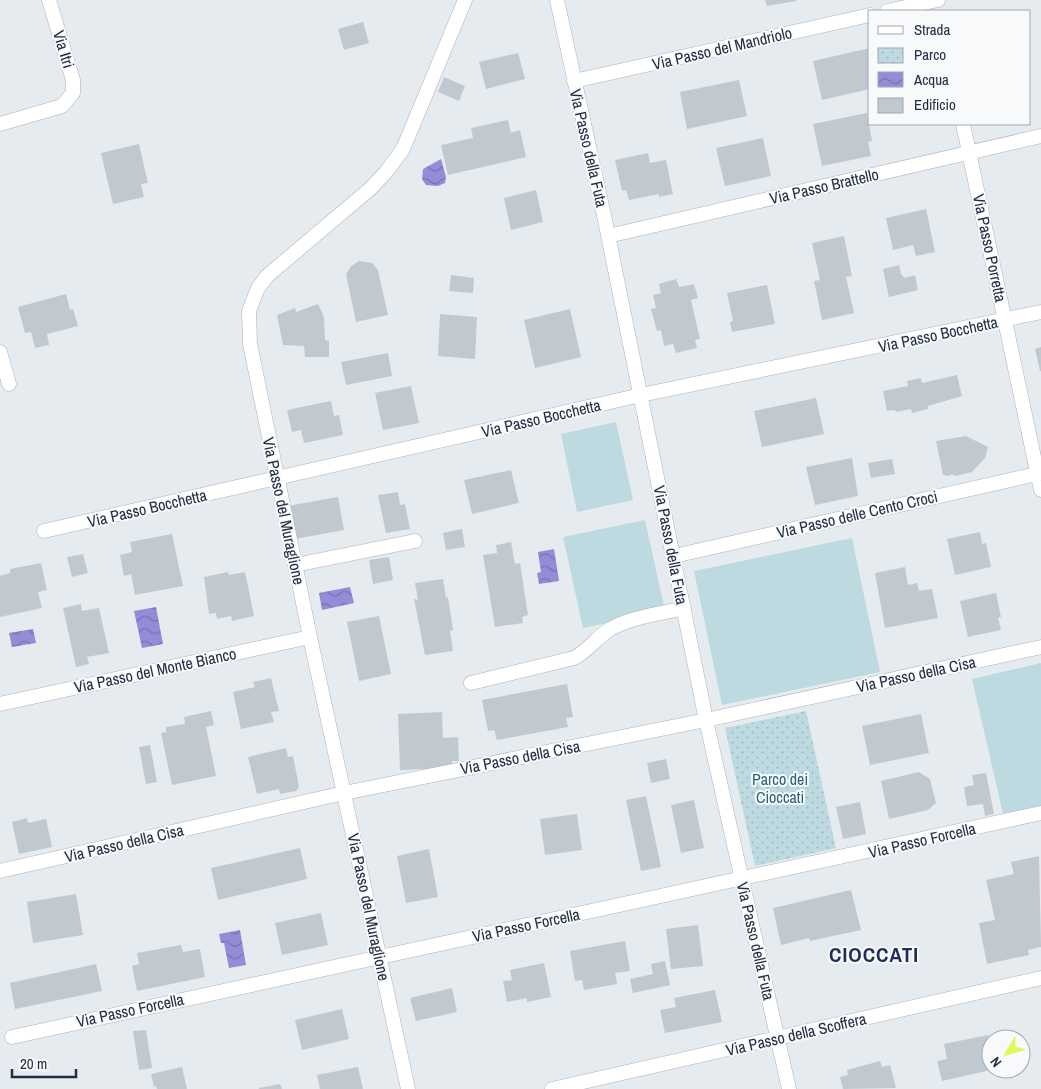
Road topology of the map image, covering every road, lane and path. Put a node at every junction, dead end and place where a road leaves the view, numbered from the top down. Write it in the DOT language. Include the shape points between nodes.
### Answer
graph roads {
  1 [pos="49,0"];
  2 [pos="465,0"];
  3 [pos="558,0"];
  4 [pos="937,0"];
  5 [pos="892,10"];
  6 [pos="868,15"];
  7 [pos="574,81"];
  8 [pos="0,124"];
  9 [pos="963,125"];
  10 [pos="1041,136"];
  11 [pos="969,152"];
  12 [pos="608,236"];
  13 [pos="1041,312"];
  14 [pos="1005,320"];
  15 [pos="0,352"];
  16 [pos="9,384"];
  17 [pos="640,395"];
  18 [pos="1039,473"];
  19 [pos="277,478"];
  20 [pos="1041,490"];
  21 [pos="44,532"];
  22 [pos="415,541"];
  23 [pos="674,556"];
  24 [pos="295,565"];
  25 [pos="684,608"];
  26 [pos="310,637"];
  27 [pos="1041,647"];
  28 [pos="471,683"];
  29 [pos="0,704"];
  30 [pos="706,720"];
  31 [pos="344,793"];
  32 [pos="1041,813"];
  33 [pos="0,871"];
  34 [pos="743,880"];
  35 [pos="380,956"];
  36 [pos="1041,978"];
  37 [pos="12,1036"];
  38 [pos="778,1038"];
  39 [pos="408,1089"];
  40 [pos="552,1089"];
  41 [pos="789,1089"];
  1 -- 8 [label="street, Via Itri" via="74,80 73,93 57,108"];
  2 -- 19 [label="street, Via Passo del Muraglione" via="398,157 370,189 268,276 253,298 248,335"];
  3 -- 7 [label="street, Via Passo della Futa"];
  4 -- 5 [label="street"];
  6 -- 7 [label="street, Via Passo del Mandriolo"];
  7 -- 12 [label="street, Via Passo della Futa"];
  9 -- 11 [label="street, Via Passo Porretta"];
  10 -- 11 [label="street, Via Passo Brattello"];
  11 -- 12 [label="street, Via Passo Brattello"];
  11 -- 14 [label="street, Via Passo Porretta"];
  12 -- 17 [label="street, Via Passo della Futa"];
  13 -- 14 [label="street, Via Passo Bocchetta"];
  14 -- 17 [label="street, Via Passo Bocchetta"];
  14 -- 18 [label="street, Via Passo Porretta"];
  15 -- 16 [label="street"];
  17 -- 19 [label="street, Via Passo Bocchetta"];
  17 -- 23 [label="street, Via Passo della Futa"];
  18 -- 20 [label="street, Via Passo Porretta"];
  18 -- 23 [label="street, Via Passo delle Cento Croci"];
  19 -- 21 [label="street, Via Passo Bocchetta"];
  19 -- 24 [label="street, Via Passo del Muraglione"];
  22 -- 24 [label="street"];
  23 -- 25 [label="street, Via Passo della Futa"];
  24 -- 26 [label="street, Via Passo del Muraglione"];
  25 -- 28 [label="street" via="618,625 569,660"];
  25 -- 30 [label="street, Via Passo della Futa"];
  26 -- 29 [label="street, Via Passo del Monte Bianco"];
  26 -- 31 [label="street, Via Passo del Muraglione"];
  27 -- 30 [label="street, Via Passo della Cisa"];
  30 -- 31 [label="street, Via Passo della Cisa"];
  30 -- 34 [label="street, Via Passo della Futa"];
  31 -- 33 [label="street, Via Passo della Cisa"];
  31 -- 35 [label="street, Via Passo del Muraglione"];
  32 -- 34 [label="street, Via Passo Forcella"];
  34 -- 35 [label="street, Via Passo Forcella"];
  34 -- 38 [label="street, Via Passo della Futa"];
  35 -- 37 [label="street, Via Passo Forcella"];
  35 -- 39 [label="street, Via Passo del Muraglione"];
  36 -- 38 [label="street, Via Passo della Scoffera"];
  38 -- 40 [label="street, Via Passo della Scoffera"];
  38 -- 41 [label="street, Via Passo della Futa"];
}
